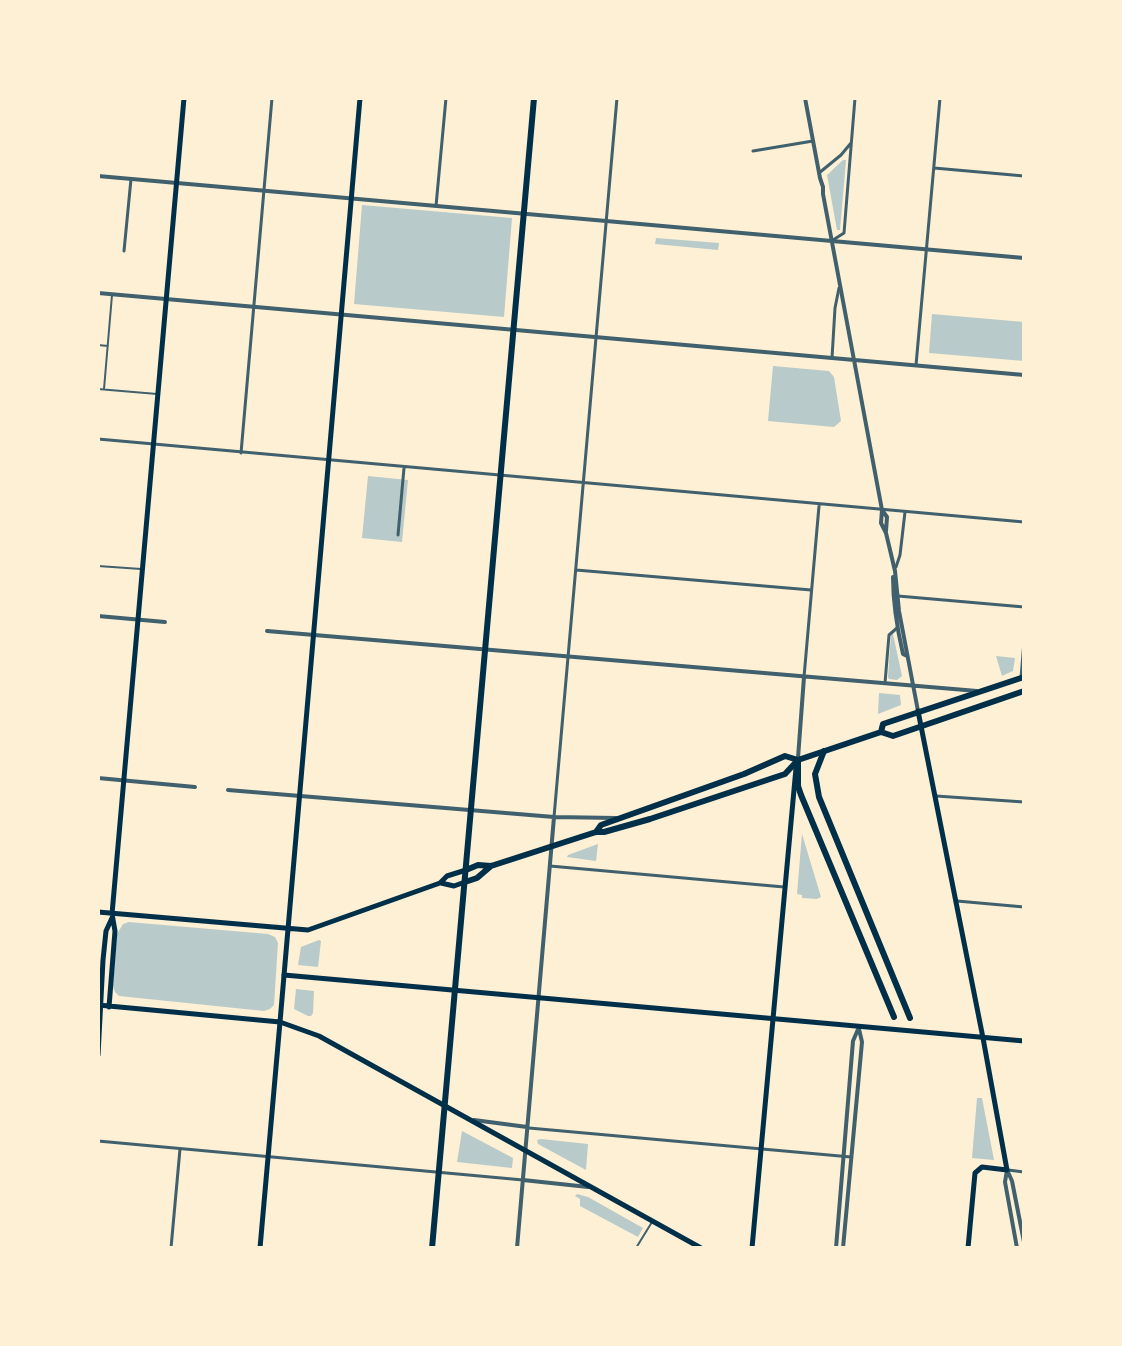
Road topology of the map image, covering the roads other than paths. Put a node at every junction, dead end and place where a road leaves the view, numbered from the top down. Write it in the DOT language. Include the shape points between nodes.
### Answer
graph roads {
  1 [pos="184,98"];
  2 [pos="272,98"];
  3 [pos="360,98"];
  4 [pos="446,98"];
  5 [pos="534,98"];
  6 [pos="617,98"];
  7 [pos="805,98"];
  8 [pos="855,98"];
  9 [pos="940,98"];
  10 [pos="813,141"];
  11 [pos="851,143"];
  12 [pos="753,151"];
  13 [pos="934,168"];
  14 [pos="819,175"];
  15 [pos="98,176"];
  16 [pos="1024,176"];
  17 [pos="131,179"];
  18 [pos="176,183"];
  19 [pos="265,191"];
  20 [pos="352,199"];
  21 [pos="436,206"];
  22 [pos="524,214"];
  23 [pos="606,221"];
  24 [pos="832,241"];
  25 [pos="927,249"];
  26 [pos="124,251"];
  27 [pos="1024,258"];
  28 [pos="840,285"];
  29 [pos="98,293"];
  30 [pos="112,294"];
  31 [pos="166,300"];
  32 [pos="254,308"];
  33 [pos="341,315"];
  34 [pos="513,330"];
  35 [pos="597,338"];
  36 [pos="98,345"];
  37 [pos="108,346"];
  38 [pos="832,358"];
  39 [pos="854,360"];
  40 [pos="916,366"];
  41 [pos="1024,375"];
  42 [pos="98,389"];
  43 [pos="104,389"];
  44 [pos="158,394"];
  45 [pos="98,439"];
  46 [pos="153,445"];
  47 [pos="241,453"];
  48 [pos="329,461"];
  49 [pos="404,468"];
  50 [pos="501,476"];
  51 [pos="583,483"];
  52 [pos="819,504"];
  53 [pos="882,510"];
  54 [pos="905,512"];
  55 [pos="1024,522"];
  56 [pos="398,535"];
  57 [pos="98,566"];
  58 [pos="143,570"];
  59 [pos="576,570"];
  60 [pos="895,571"];
  61 [pos="811,590"];
  62 [pos="898,596"];
  63 [pos="1024,607"];
  64 [pos="98,616"];
  65 [pos="138,619"];
  66 [pos="165,622"];
  67 [pos="897,628"];
  68 [pos="267,631"];
  69 [pos="313,635"];
  70 [pos="1024,641"];
  71 [pos="486,650"];
  72 [pos="907,656"];
  73 [pos="568,657"];
  74 [pos="804,677"];
  75 [pos="1022,678"];
  76 [pos="885,683"];
  77 [pos="912,685"];
  78 [pos="1024,691"];
  79 [pos="979,692"];
  80 [pos="918,711"];
  81 [pos="922,726"];
  82 [pos="881,732"];
  83 [pos="824,751"];
  84 [pos="798,760"];
  85 [pos="98,778"];
  86 [pos="124,780"];
  87 [pos="195,787"];
  88 [pos="228,790"];
  89 [pos="299,796"];
  90 [pos="936,796"];
  91 [pos="1024,802"];
  92 [pos="471,810"];
  93 [pos="554,817"];
  94 [pos="618,818"];
  95 [pos="596,832"];
  96 [pos="552,846"];
  97 [pos="491,866"];
  98 [pos="550,866"];
  99 [pos="466,870"];
  100 [pos="465,882"];
  101 [pos="440,883"];
  102 [pos="784,887"];
  103 [pos="957,901"];
  104 [pos="1024,907"];
  105 [pos="98,912"];
  106 [pos="112,916"];
  107 [pos="288,929"];
  108 [pos="100,959"];
  109 [pos="284,975"];
  110 [pos="455,992"];
  111 [pos="539,999"];
  112 [pos="99,1006"];
  113 [pos="109,1007"];
  114 [pos="894,1017"];
  115 [pos="910,1018"];
  116 [pos="774,1020"];
  117 [pos="280,1022"];
  118 [pos="859,1027"];
  119 [pos="983,1038"];
  120 [pos="1024,1041"];
  121 [pos="98,1055"];
  122 [pos="445,1106"];
  123 [pos="470,1120"];
  124 [pos="527,1127"];
  125 [pos="98,1141"];
  126 [pos="180,1149"];
  127 [pos="761,1149"];
  128 [pos="525,1151"];
  129 [pos="843,1156"];
  130 [pos="268,1157"];
  131 [pos="851,1157"];
  132 [pos="1007,1170"];
  133 [pos="439,1171"];
  134 [pos="1024,1172"];
  135 [pos="523,1180"];
  136 [pos="591,1187"];
  137 [pos="652,1221"];
  138 [pos="1024,1242"];
  139 [pos="171,1248"];
  140 [pos="260,1248"];
  141 [pos="432,1248"];
  142 [pos="517,1248"];
  143 [pos="636,1248"];
  144 [pos="701,1248"];
  145 [pos="752,1248"];
  146 [pos="836,1248"];
  147 [pos="843,1248"];
  148 [pos="968,1248"];
  149 [pos="1017,1248"];
  1 -- 18 [label="main road"];
  2 -- 19 [label="street"];
  3 -- 20 [label="main road"];
  4 -- 21 [label="street"];
  5 -- 22 [label="highway"];
  6 -- 23 [label="street"];
  7 -- 10 [label="street"];
  8 -- 11 [label="street"];
  9 -- 13 [label="street"];
  10 -- 12 [label="street"];
  10 -- 14 [label="street"];
  11 -- 14 [label="street"];
  11 -- 24 [label="street" via="844,233"];
  13 -- 16 [label="street"];
  13 -- 25 [label="street"];
  14 -- 24 [label="street"];
  15 -- 17 [label="street"];
  17 -- 18 [label="street"];
  17 -- 26 [label="street"];
  18 -- 19 [label="street"];
  18 -- 31 [label="main road"];
  19 -- 20 [label="street"];
  19 -- 32 [label="street"];
  20 -- 21 [label="street"];
  20 -- 33 [label="main road"];
  21 -- 22 [label="street"];
  22 -- 23 [label="street"];
  22 -- 34 [label="highway"];
  23 -- 24 [label="street"];
  23 -- 35 [label="street"];
  24 -- 25 [label="street"];
  24 -- 28 [label="street"];
  25 -- 27 [label="street"];
  25 -- 40 [label="street"];
  28 -- 38 [label="street"];
  28 -- 39 [label="street"];
  29 -- 30 [label="street"];
  30 -- 31 [label="street"];
  30 -- 37 [label="lane"];
  31 -- 32 [label="street"];
  31 -- 44 [label="main road"];
  32 -- 33 [label="street"];
  32 -- 47 [label="street"];
  33 -- 34 [label="street"];
  33 -- 48 [label="main road"];
  34 -- 35 [label="street"];
  34 -- 50 [label="highway"];
  35 -- 38 [label="street"];
  35 -- 51 [label="street"];
  36 -- 37 [label="lane"];
  37 -- 43 [label="lane"];
  38 -- 39 [label="street"];
  39 -- 40 [label="street"];
  39 -- 53 [label="street"];
  40 -- 41 [label="street"];
  42 -- 43 [label="lane"];
  43 -- 44 [label="lane"];
  44 -- 46 [label="main road"];
  45 -- 46 [label="street"];
  46 -- 47 [label="street"];
  46 -- 58 [label="main road"];
  47 -- 48 [label="street"];
  48 -- 49 [label="street"];
  48 -- 69 [label="main road"];
  49 -- 50 [label="street"];
  49 -- 56 [label="street"];
  50 -- 51 [label="street"];
  50 -- 71 [label="highway"];
  51 -- 52 [label="street"];
  51 -- 59 [label="street"];
  52 -- 53 [label="street"];
  52 -- 61 [label="street"];
  53 -- 54 [label="street"];
  53 -- 60 [label="street"];
  54 -- 55 [label="street"];
  54 -- 60 [label="street"];
  57 -- 58 [label="lane"];
  58 -- 65 [label="main road"];
  59 -- 61 [label="street"];
  59 -- 73 [label="street"];
  60 -- 62 [label="street"];
  60 -- 67 [label="street"];
  61 -- 74 [label="street"];
  62 -- 63 [label="street"];
  62 -- 72 [label="street"];
  64 -- 65 [label="street"];
  65 -- 66 [label="street"];
  65 -- 86 [label="main road"];
  67 -- 72 [label="street"];
  67 -- 76 [label="street" via="889,635"];
  68 -- 69 [label="street"];
  69 -- 71 [label="street"];
  69 -- 89 [label="main road"];
  70 -- 75 [label="street"];
  71 -- 73 [label="street"];
  71 -- 92 [label="highway"];
  72 -- 77 [label="street"];
  73 -- 74 [label="street"];
  73 -- 93 [label="street"];
  74 -- 76 [label="street"];
  74 -- 84 [label="street"];
  75 -- 79 [label="highway"];
  76 -- 77 [label="street"];
  77 -- 79 [label="street"];
  77 -- 80 [label="street"];
  78 -- 81 [label="highway"];
  79 -- 80 [label="highway"];
  80 -- 81 [label="main road"];
  80 -- 82 [label="highway" via="883,724"];
  81 -- 82 [label="highway" via="893,736"];
  81 -- 90 [label="main road"];
  82 -- 83 [label="highway"];
  83 -- 84 [label="highway"];
  83 -- 115 [label="highway" via="815,774 819,797"];
  84 -- 94 [label="highway" via="785,756"];
  84 -- 95 [label="highway" via="785,774"];
  84 -- 102 [label="main road"];
  84 -- 114 [label="highway" via="801,795"];
  85 -- 86 [label="street"];
  86 -- 87 [label="street"];
  86 -- 106 [label="main road"];
  88 -- 89 [label="street"];
  89 -- 92 [label="street"];
  89 -- 107 [label="main road"];
  90 -- 91 [label="street"];
  90 -- 103 [label="main road"];
  92 -- 93 [label="street"];
  92 -- 99 [label="highway"];
  93 -- 94 [label="street"];
  93 -- 96 [label="street"];
  94 -- 95 [label="highway"];
  95 -- 96 [label="highway"];
  96 -- 97 [label="highway"];
  96 -- 98 [label="street"];
  97 -- 99 [label="highway"];
  97 -- 100 [label="highway"];
  98 -- 102 [label="street"];
  98 -- 111 [label="street"];
  99 -- 100 [label="highway"];
  99 -- 101 [label="main road"];
  100 -- 101 [label="main road"];
  100 -- 110 [label="highway"];
  101 -- 107 [label="main road" via="314,929"];
  102 -- 116 [label="main road"];
  103 -- 104 [label="street"];
  103 -- 119 [label="main road"];
  105 -- 106 [label="main road"];
  106 -- 107 [label="main road"];
  106 -- 108 [label="main road"];
  106 -- 113 [label="main road"];
  107 -- 109 [label="main road"];
  108 -- 112 [label="main road"];
  109 -- 110 [label="main road"];
  109 -- 117 [label="main road"];
  110 -- 111 [label="main road"];
  110 -- 122 [label="highway"];
  111 -- 116 [label="main road"];
  111 -- 124 [label="street"];
  112 -- 113 [label="main road"];
  112 -- 121 [label="main road"];
  113 -- 117 [label="main road"];
  116 -- 118 [label="main road"];
  116 -- 127 [label="main road"];
  117 -- 122 [label="main road" via="319,1036"];
  117 -- 130 [label="main road"];
  118 -- 119 [label="main road"];
  118 -- 129 [label="street" via="853,1041"];
  118 -- 131 [label="street"];
  119 -- 120 [label="main road"];
  119 -- 132 [label="main road"];
  122 -- 123 [label="main road"];
  122 -- 133 [label="highway"];
  123 -- 124 [label="street"];
  123 -- 128 [label="main road"];
  124 -- 127 [label="street"];
  124 -- 128 [label="street"];
  125 -- 126 [label="street"];
  126 -- 130 [label="street"];
  126 -- 139 [label="street"];
  127 -- 129 [label="street"];
  127 -- 145 [label="main road"];
  128 -- 135 [label="street"];
  128 -- 136 [label="main road"];
  129 -- 131 [label="street"];
  129 -- 146 [label="street"];
  130 -- 133 [label="street"];
  130 -- 140 [label="main road"];
  131 -- 147 [label="street"];
  132 -- 134 [label="street"];
  132 -- 138 [label="street"];
  132 -- 148 [label="main road" via="976,1171"];
  132 -- 149 [label="street"];
  133 -- 135 [label="street"];
  133 -- 141 [label="highway"];
  135 -- 136 [label="street"];
  135 -- 142 [label="street"];
  136 -- 137 [label="main road"];
  137 -- 143 [label="lane"];
  137 -- 144 [label="main road"];
}
